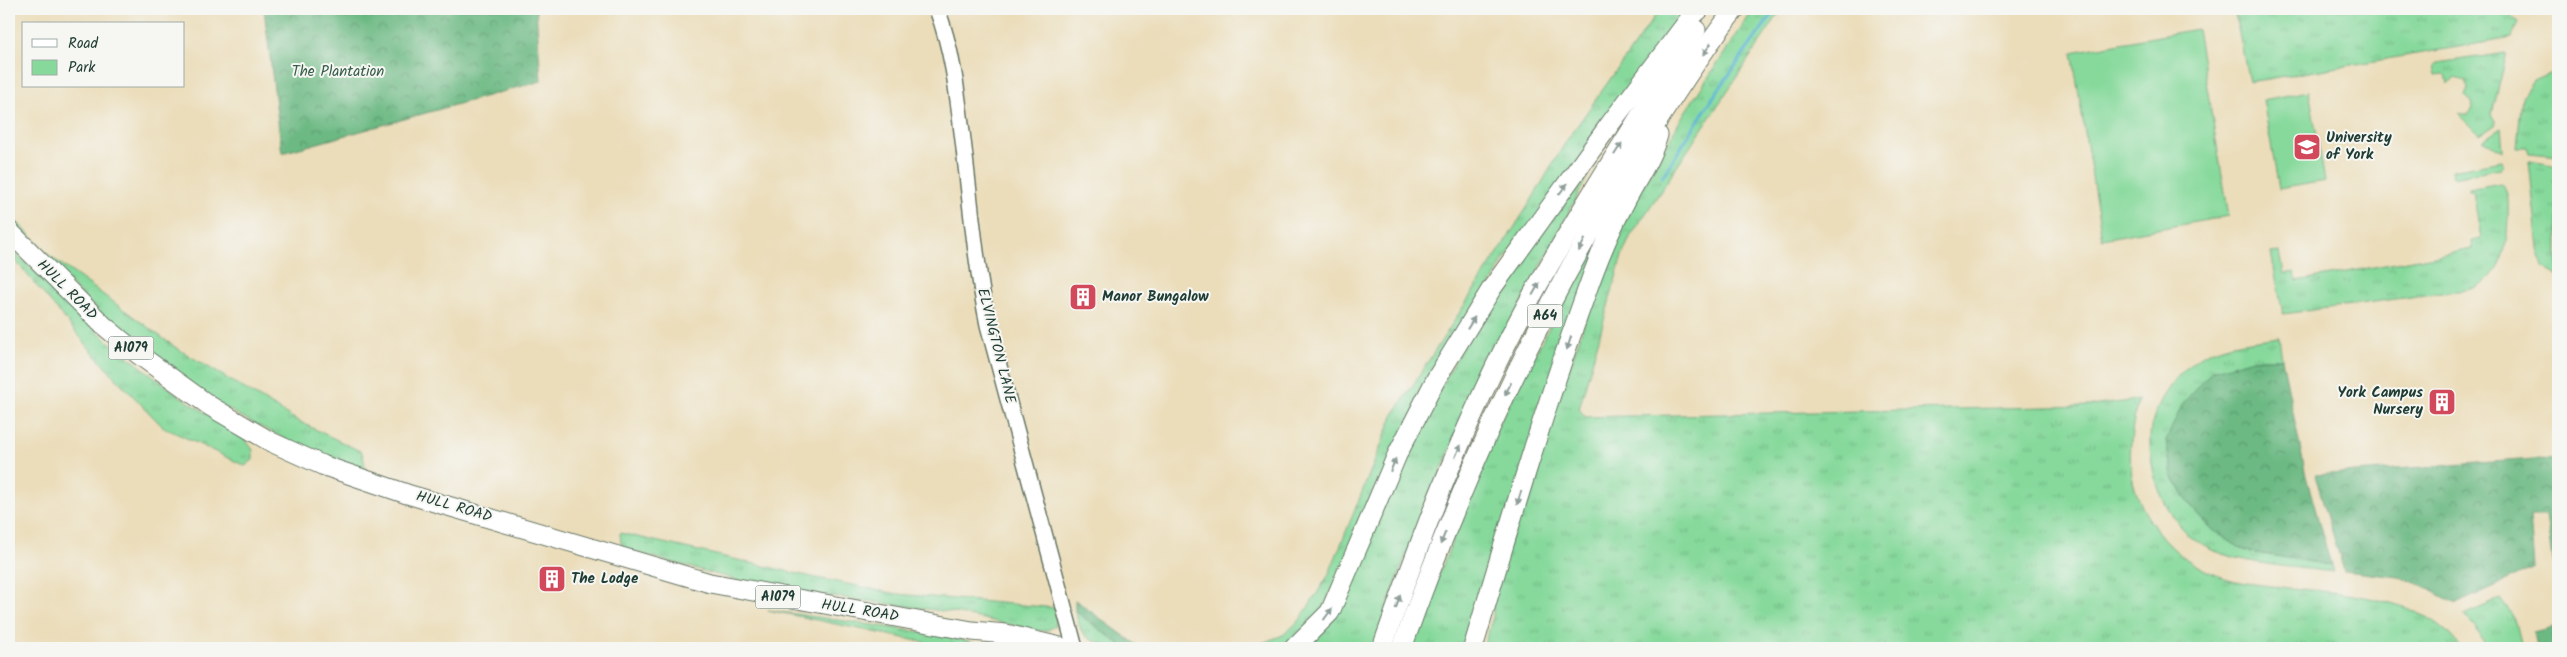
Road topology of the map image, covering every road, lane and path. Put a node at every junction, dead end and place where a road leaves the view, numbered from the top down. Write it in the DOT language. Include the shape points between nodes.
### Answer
graph roads {
  1 [pos="937,9"];
  2 [pos="1700,9"];
  3 [pos="1711,9"];
  4 [pos="1735,9"];
  5 [pos="1668,105"];
  6 [pos="9,231"];
  7 [pos="972,631"];
  8 [pos="1002,648"];
  9 [pos="1064,648"];
  10 [pos="1075,648"];
  11 [pos="1294,648"];
  12 [pos="1382,648"];
  13 [pos="1402,648"];
  14 [pos="1473,648"];
  1 -- 10 [label="main road, ELVINGTON LANE" via="947,37 956,81 979,278 988,325"];
  11 -- 2 [label="highway, one-way" via="1330,612 1397,455 1436,379 1492,288 1610,124"];
  12 -- 3 [label="highway, A64, one-way" via="1409,570 1452,465 1524,312 1611,159"];
  4 -- 5 [label="highway, A64, one-way"];
  5 -- 13 [label="highway, A64, one-way" via="1587,237 1500,406 1464,487"];
  5 -- 14 [label="highway, one-way" via="1653,152 1625,202 1585,296 1491,583"];
  6 -- 7 [label="highway, HULL ROAD / A1079" via="103,325 138,354 210,406 271,442 322,465 710,583"];
  7 -- 8 [label="highway, HULL ROAD / A1079"];
  7 -- 9 [label="highway, HULL ROAD / A1079" via="1006,634"];
}
